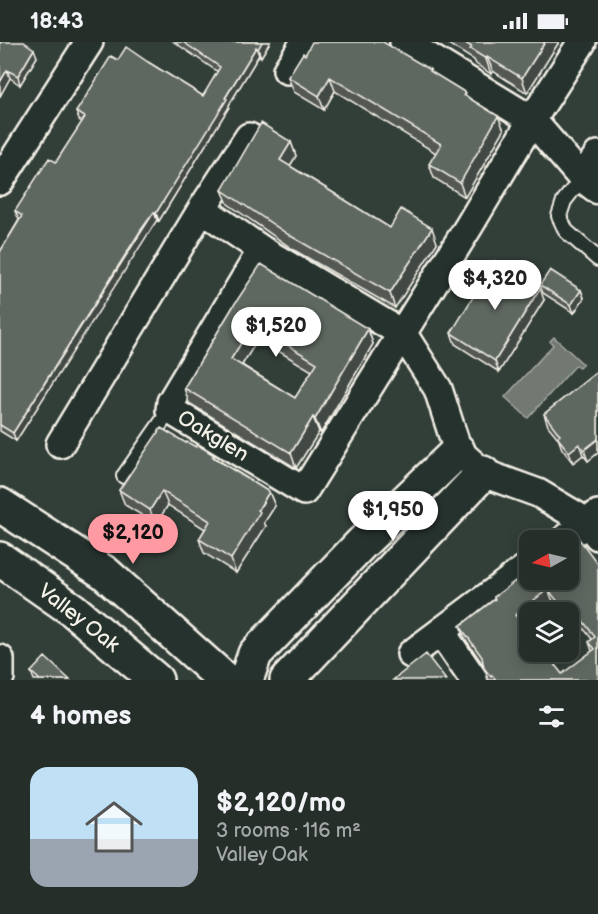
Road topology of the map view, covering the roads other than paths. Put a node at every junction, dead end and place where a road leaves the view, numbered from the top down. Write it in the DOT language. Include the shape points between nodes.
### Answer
graph roads {
  1 [pos="88,42"];
  2 [pos="305,42"];
  3 [pos="404,42"];
  4 [pos="582,42"];
  5 [pos="287,69"];
  6 [pos="532,120"];
  7 [pos="249,137"];
  8 [pos="598,154"];
  9 [pos="0,181"];
  10 [pos="590,184"];
  11 [pos="202,209"];
  12 [pos="262,250"];
  13 [pos="598,259"];
  14 [pos="403,334"];
  15 [pos="171,410"];
  16 [pos="60,444"];
  17 [pos="458,451"];
  18 [pos="483,473"];
  19 [pos="124,476"];
  20 [pos="0,505"];
  21 [pos="594,524"];
  22 [pos="579,532"];
  23 [pos="361,544"];
  24 [pos="0,559"];
  25 [pos="387,573"];
  26 [pos="519,573"];
  27 [pos="441,632"];
  28 [pos="411,654"];
  29 [pos="0,659"];
  30 [pos="0,677"];
  31 [pos="156,680"];
  32 [pos="225,680"];
  33 [pos="246,680"];
  34 [pos="287,680"];
  35 [pos="474,680"];
  1 -- 9 [label="street"];
  2 -- 5 [label="street"];
  3 -- 6 [label="street"];
  4 -- 6 [label="street, Oakglen"];
  6 -- 10 [label="street"];
  6 -- 14 [label="street, Oakglen"];
  7 -- 11 [label="street"];
  8 -- 10 [label="street"];
  10 -- 13 [label="lane" via="564,201 559,216 566,231"];
  11 -- 12 [label="street"];
  11 -- 16 [label="street"];
  12 -- 14 [label="street"];
  12 -- 15 [label="street, Oakglen" via="171,402"];
  14 -- 15 [label="street, Oakglen" via="304,491"];
  14 -- 17 [label="street" via="438,389"];
  15 -- 19 [label="lane"];
  17 -- 18 [label="street"];
  17 -- 23 [label="street"];
  18 -- 21 [label="street" via="538,493"];
  18 -- 25 [label="street"];
  20 -- 32 [label="street" via="105,573"];
  21 -- 22 [label="street"];
  23 -- 25 [label="street"];
  23 -- 33 [label="street" via="255,654"];
  24 -- 31 [label="street, Valley Oak" via="73,610"];
  25 -- 34 [label="street"];
  26 -- 27 [label="street"];
  27 -- 28 [label="street"];
  27 -- 35 [label="street"];
  29 -- 30 [label="street"];
}
